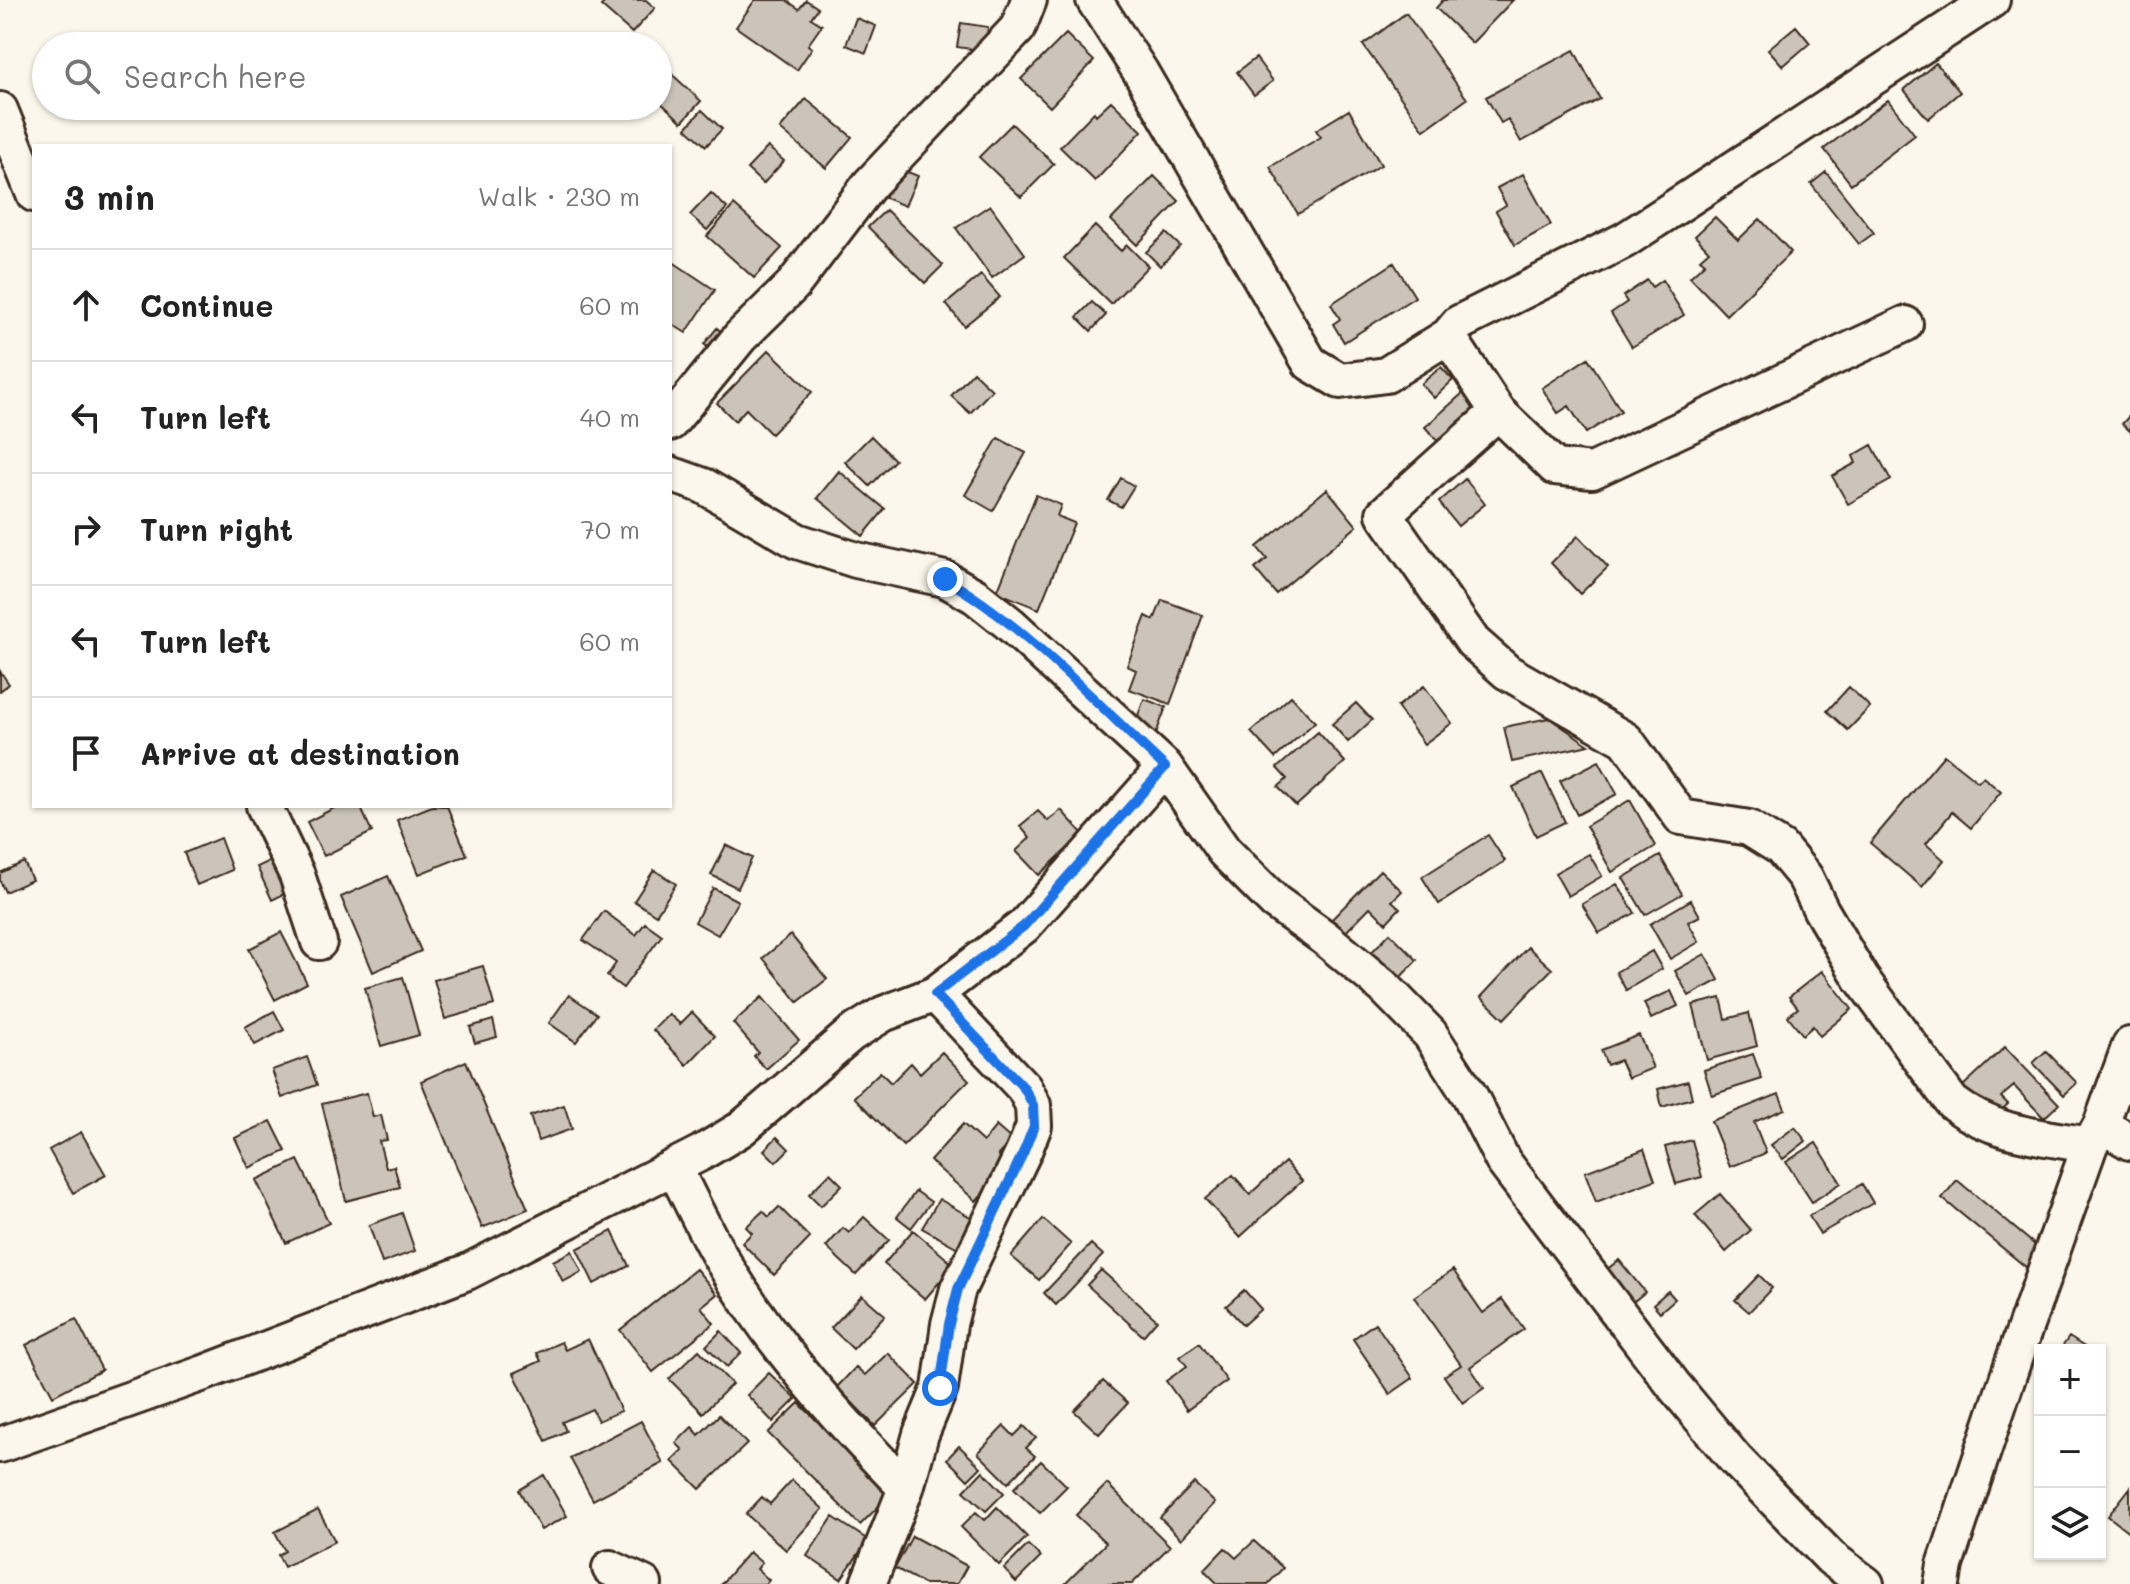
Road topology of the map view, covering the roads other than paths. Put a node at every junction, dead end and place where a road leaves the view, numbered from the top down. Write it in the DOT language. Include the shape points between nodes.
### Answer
graph roads {
  1 [pos="1029,0"];
  2 [pos="1094,0"];
  3 [pos="1992,0"];
  4 [pos="1,114"];
  5 [pos="32,189"];
  6 [pos="1905,324"];
  7 [pos="1448,336"];
  8 [pos="1498,412"];
  9 [pos="672,421"];
  10 [pos="672,475"];
  11 [pos="1165,767"];
  12 [pos="265,808"];
  13 [pos="319,942"];
  14 [pos="935,994"];
  15 [pos="2130,1045"];
  16 [pos="2107,1137"];
  17 [pos="674,1168"];
  18 [pos="0,1445"];
  19 [pos="906,1488"];
  20 [pos="610,1568"];
  21 [pos="644,1584"];
  22 [pos="868,1584"];
  23 [pos="1866,1584"];
  24 [pos="1942,1584"];
  1 -- 9 [label="street" via="1018,28 870,184 793,285 740,337"];
  2 -- 7 [label="street" via="1310,363 1340,381 1386,375"];
  3 -- 7 [label="street" via="1625,240 1459,323"];
  4 -- 5 [label="street"];
  6 -- 8 [label="street" via="1592,471 1555,467"];
  7 -- 8 [label="street"];
  8 -- 16 [label="street" via="1384,514 1473,642 1507,672 1626,740 1681,817 1749,828 1781,848 1805,877 1861,978 1926,1069 1970,1117 2018,1133"];
  10 -- 11 [label="street" via="704,486 797,541 945,579 975,596"];
  11 -- 14 [label="street" via="1024,926"];
  11 -- 23 [label="street" via="1224,851 1275,902 1385,988 1430,1034 1503,1161 1675,1387 1735,1459 1831,1558"];
  12 -- 13 [label="street" via="297,875"];
  14 -- 17 [label="street" via="883,1014 851,1034 741,1129"];
  14 -- 19 [label="street" via="1024,1088 1033,1105 1034,1126 958,1289 940,1388"];
  15 -- 16 [label="street"];
  16 -- 24 [label="street" via="1999,1404"];
  17 -- 18 [label="street" via="467,1272"];
  17 -- 19 [label="street" via="722,1261 785,1354"];
  19 -- 22 [label="street"];
  20 -- 21 [label="street"];
}
